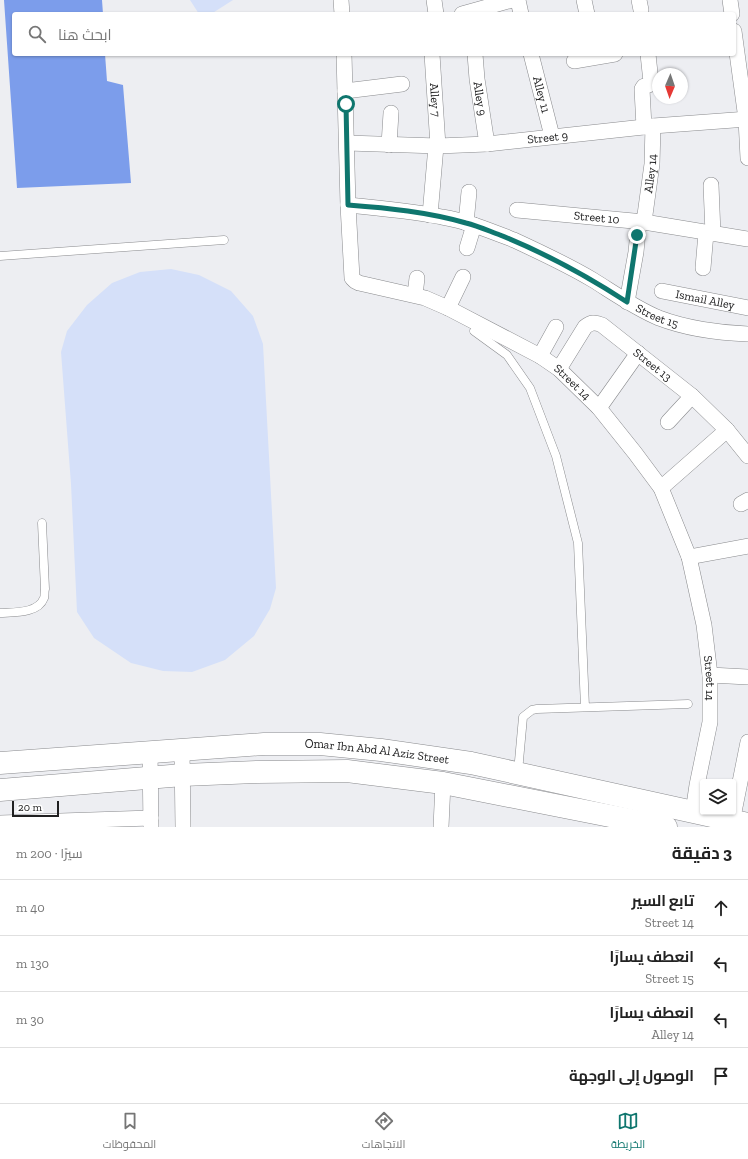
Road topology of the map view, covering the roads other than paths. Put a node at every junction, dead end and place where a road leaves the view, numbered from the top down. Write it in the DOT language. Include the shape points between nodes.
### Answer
graph roads {
  1 [pos="342,0"];
  2 [pos="434,0"];
  3 [pos="512,0"];
  4 [pos="518,0"];
  5 [pos="584,0"];
  6 [pos="730,0"];
  7 [pos="491,3"];
  8 [pos="342,12"];
  9 [pos="436,12"];
  10 [pos="471,12"];
  11 [pos="521,12"];
  12 [pos="587,12"];
  13 [pos="732,12"];
  14 [pos="738,35"];
  15 [pos="344,56"];
  16 [pos="432,56"];
  17 [pos="475,56"];
  18 [pos="532,56"];
  19 [pos="604,56"];
  20 [pos="648,56"];
  21 [pos="574,61"];
  22 [pos="402,84"];
  23 [pos="345,91"];
  24 [pos="391,113"];
  25 [pos="747,119"];
  26 [pos="648,126"];
  27 [pos="552,136"];
  28 [pos="347,143"];
  29 [pos="487,144"];
  30 [pos="389,145"];
  31 [pos="437,146"];
  32 [pos="748,158"];
  33 [pos="711,185"];
  34 [pos="469,192"];
  35 [pos="348,205"];
  36 [pos="517,210"];
  37 [pos="430,215"];
  38 [pos="642,222"];
  39 [pos="470,224"];
  40 [pos="709,233"];
  41 [pos="748,239"];
  42 [pos="224,240"];
  43 [pos="467,248"];
  44 [pos="0,256"];
  45 [pos="703,268"];
  46 [pos="463,277"];
  47 [pos="417,278"];
  48 [pos="662,291"];
  49 [pos="415,295"];
  50 [pos="627,302"];
  51 [pos="448,308"];
  52 [pos="748,308"];
  53 [pos="556,327"];
  54 [pos="474,331"];
  55 [pos="748,334"];
  56 [pos="638,353"];
  57 [pos="540,356"];
  58 [pos="559,369"];
  59 [pos="692,396"];
  60 [pos="599,408"];
  61 [pos="668,422"];
  62 [pos="727,430"];
  63 [pos="748,456"];
  64 [pos="661,488"];
  65 [pos="42,522"];
  66 [pos="748,546"];
  67 [pos="689,557"];
  68 [pos="0,613"];
  69 [pos="710,675"];
  70 [pos="748,678"];
  71 [pos="688,704"];
  72 [pos="585,708"];
  73 [pos="748,742"];
  74 [pos="182,750"];
  75 [pos="150,752"];
  76 [pos="0,763"];
  77 [pos="518,773"];
  78 [pos="183,775"];
  79 [pos="151,777"];
  80 [pos="443,783"];
  81 [pos="0,790"];
  82 [pos="693,812"];
  83 [pos="151,823"];
  84 [pos="740,823"];
  85 [pos="0,824"];
  86 [pos="183,827"];
  87 [pos="441,827"];
  88 [pos="666,827"];
  1 -- 8 [label="street"];
  2 -- 9 [label="street"];
  3 -- 7 [label="street"];
  4 -- 11 [label="street"];
  5 -- 12 [label="street"];
  6 -- 13 [label="street"];
  7 -- 10 [label="street"];
  14 -- 25 [label="street"];
  15 -- 23 [label="street, Street 14"];
  16 -- 31 [label="street, Alley 7"];
  17 -- 29 [label="street, Alley 9"];
  18 -- 27 [label="street, Alley 11"];
  19 -- 21 [label="street"];
  20 -- 26 [label="street, Alley 14" via="651,82 642,89"];
  22 -- 23 [label="street"];
  23 -- 28 [label="street, Street 14"];
  24 -- 30 [label="street"];
  25 -- 26 [label="street, Street 9"];
  25 -- 32 [label="street"];
  26 -- 27 [label="street, Street 9"];
  26 -- 38 [label="street, Alley 14" via="652,164"];
  27 -- 29 [label="street, Street 9"];
  28 -- 30 [label="street, Street 9"];
  28 -- 35 [label="street, Street 14"];
  29 -- 31 [label="street, Street 9"];
  30 -- 31 [label="street, Street 9"];
  31 -- 37 [label="street, Alley 7"];
  33 -- 40 [label="street"];
  34 -- 39 [label="street"];
  35 -- 37 [label="street, Street 15"];
  35 -- 49 [label="street, Street 14" via="352,278 359,283"];
  36 -- 38 [label="street, Street 10"];
  37 -- 39 [label="street, Street 15"];
  38 -- 40 [label="street, Street 10"];
  38 -- 50 [label="street, Alley 14"];
  39 -- 43 [label="street"];
  39 -- 50 [label="street, Street 15" via="553,259 592,279"];
  40 -- 41 [label="street, Street 10"];
  40 -- 45 [label="street"];
  42 -- 44 [label="lane"];
  46 -- 51 [label="street"];
  47 -- 49 [label="street"];
  48 -- 52 [label="street, Ismail Alley"];
  49 -- 51 [label="street, Street 14"];
  50 -- 55 [label="street, Street 15" via="659,318 689,326 723,333"];
  51 -- 57 [label="street, Street 14"];
  53 -- 57 [label="street"];
  54 -- 72 [label="lane" via="507,355 530,388 556,456 578,543"];
  56 -- 58 [label="street, Street 13" via="602,325 590,323"];
  56 -- 59 [label="street, Street 13"];
  56 -- 60 [label="street"];
  57 -- 58 [label="street, Street 14"];
  58 -- 60 [label="street, Street 14"];
  59 -- 61 [label="street"];
  59 -- 62 [label="street, Street 13"];
  60 -- 64 [label="street, Street 14"];
  62 -- 63 [label="street, Street 13"];
  62 -- 64 [label="street"];
  64 -- 67 [label="street, Street 14"];
  65 -- 68 [label="lane" via="44,599 36,608"];
  66 -- 67 [label="street"];
  67 -- 69 [label="street, Street 14" via="704,625"];
  69 -- 70 [label="street"];
  69 -- 82 [label="street, Street 14" via="710,722"];
  71 -- 72 [label="lane"];
  72 -- 77 [label="lane" via="537,709 527,713 523,717"];
  73 -- 84 [label="street"];
  74 -- 75 [label="main road, Omar Ibn Abd Al Aziz Street"];
  74 -- 77 [label="main road, Omar Ibn Abd Al Aziz Street" via="264,744 320,744 426,756"];
  74 -- 78 [label="street"];
  75 -- 76 [label="main road, Omar Ibn Abd Al Aziz Street"];
  75 -- 79 [label="street"];
  77 -- 82 [label="main road, Omar Ibn Abd Al Aziz Street"];
  78 -- 79 [label="main road, Omar Ibn Abd Al Aziz Street"];
  78 -- 80 [label="main road, Omar Ibn Abd Al Aziz Street" via="347,771"];
  78 -- 86 [label="street"];
  79 -- 81 [label="main road, Omar Ibn Abd Al Aziz Street"];
  79 -- 83 [label="street"];
  80 -- 87 [label="street"];
  80 -- 88 [label="main road, Omar Ibn Abd Al Aziz Street"];
  82 -- 84 [label="main road, Omar Ibn Abd Al Aziz Street"];
  83 -- 85 [label="street"];
}
